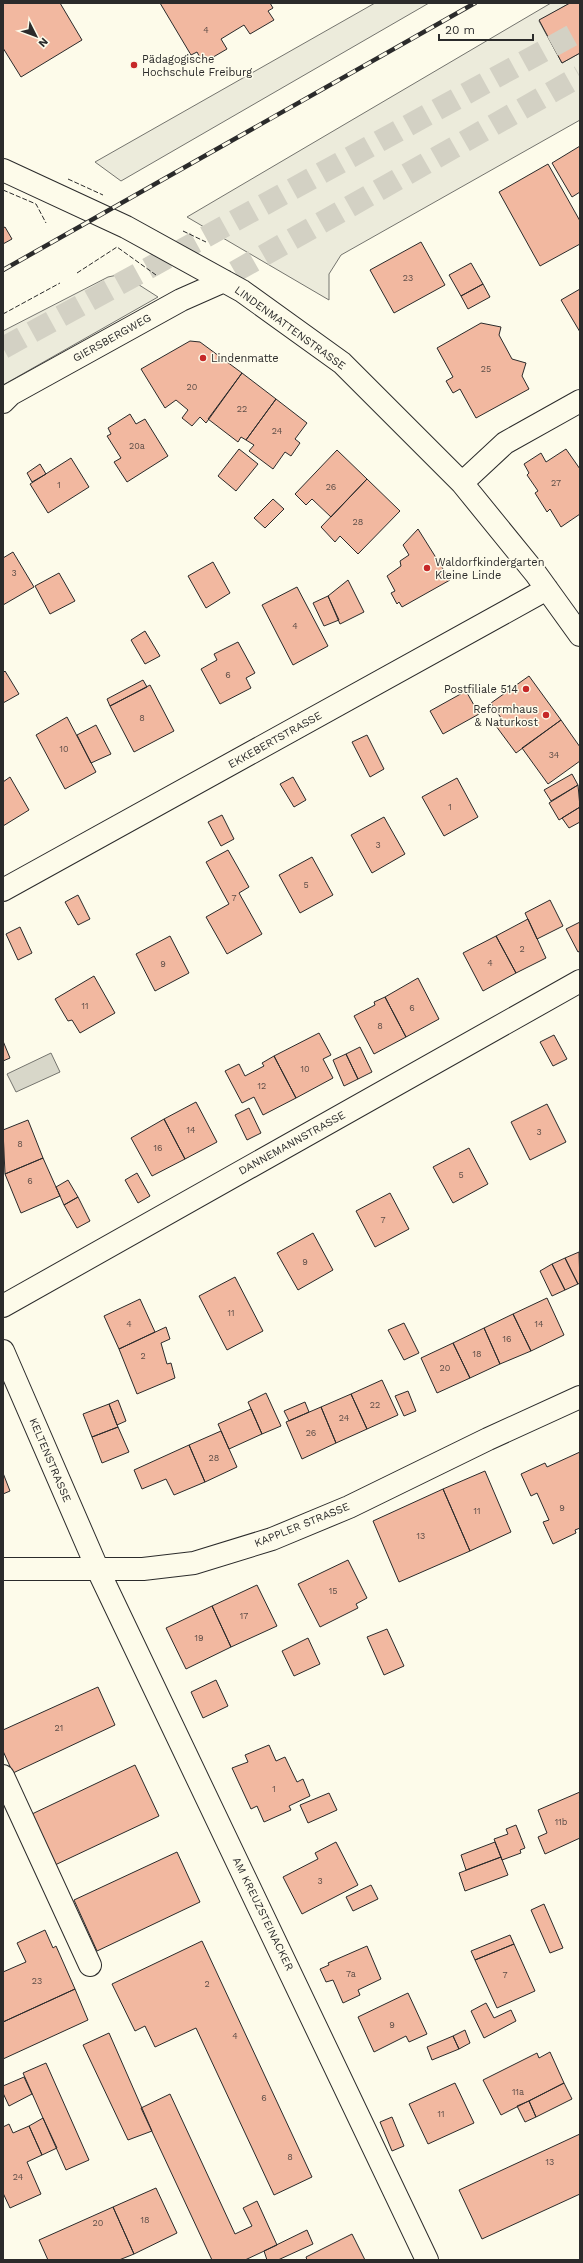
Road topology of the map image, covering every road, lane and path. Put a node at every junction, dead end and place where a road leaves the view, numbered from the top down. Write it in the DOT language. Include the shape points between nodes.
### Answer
graph roads {
  1 [pos="3,170"];
  2 [pos="224,281"];
  3 [pos="580,401"];
  4 [pos="3,402"];
  5 [pos="462,483"];
  6 [pos="547,589"];
  7 [pos="580,635"];
  8 [pos="3,890"];
  9 [pos="580,981"];
  10 [pos="3,1306"];
  11 [pos="3,1351"];
  12 [pos="580,1397"];
  13 [pos="3,1569"];
  14 [pos="98,1570"];
  15 [pos="3,1776"];
  16 [pos="90,1964"];
  17 [pos="427,2260"];
  1 -- 2 [label="street, LINDENMATTENSTRASSE" via="126,227"];
  2 -- 4 [label="street, GIERSBERGWEG" via="181,300 11,394"];
  2 -- 5 [label="street, LINDENMATTENSTRASSE" via="263,305 342,363"];
  3 -- 5 [label="street" via="505,443"];
  5 -- 6 [label="street, LINDENMATTENSTRASSE"];
  6 -- 7 [label="street, LINDENMATTENSTRASSE"];
  6 -- 8 [label="street, EKKEBERTSTRASSE"];
  9 -- 10 [label="street, DANNEMANNSTRASSE"];
  11 -- 14 [label="street, KELTENSTRASSE"];
  12 -- 14 [label="street, KAPPLER STRASSE" via="349,1507 272,1539 194,1563 143,1569"];
  13 -- 14 [label="street, KAPPLER STRASSE"];
  14 -- 17 [label="street, AM KREUZSTEINACKER"];
  15 -- 16 [label="street"];
}
